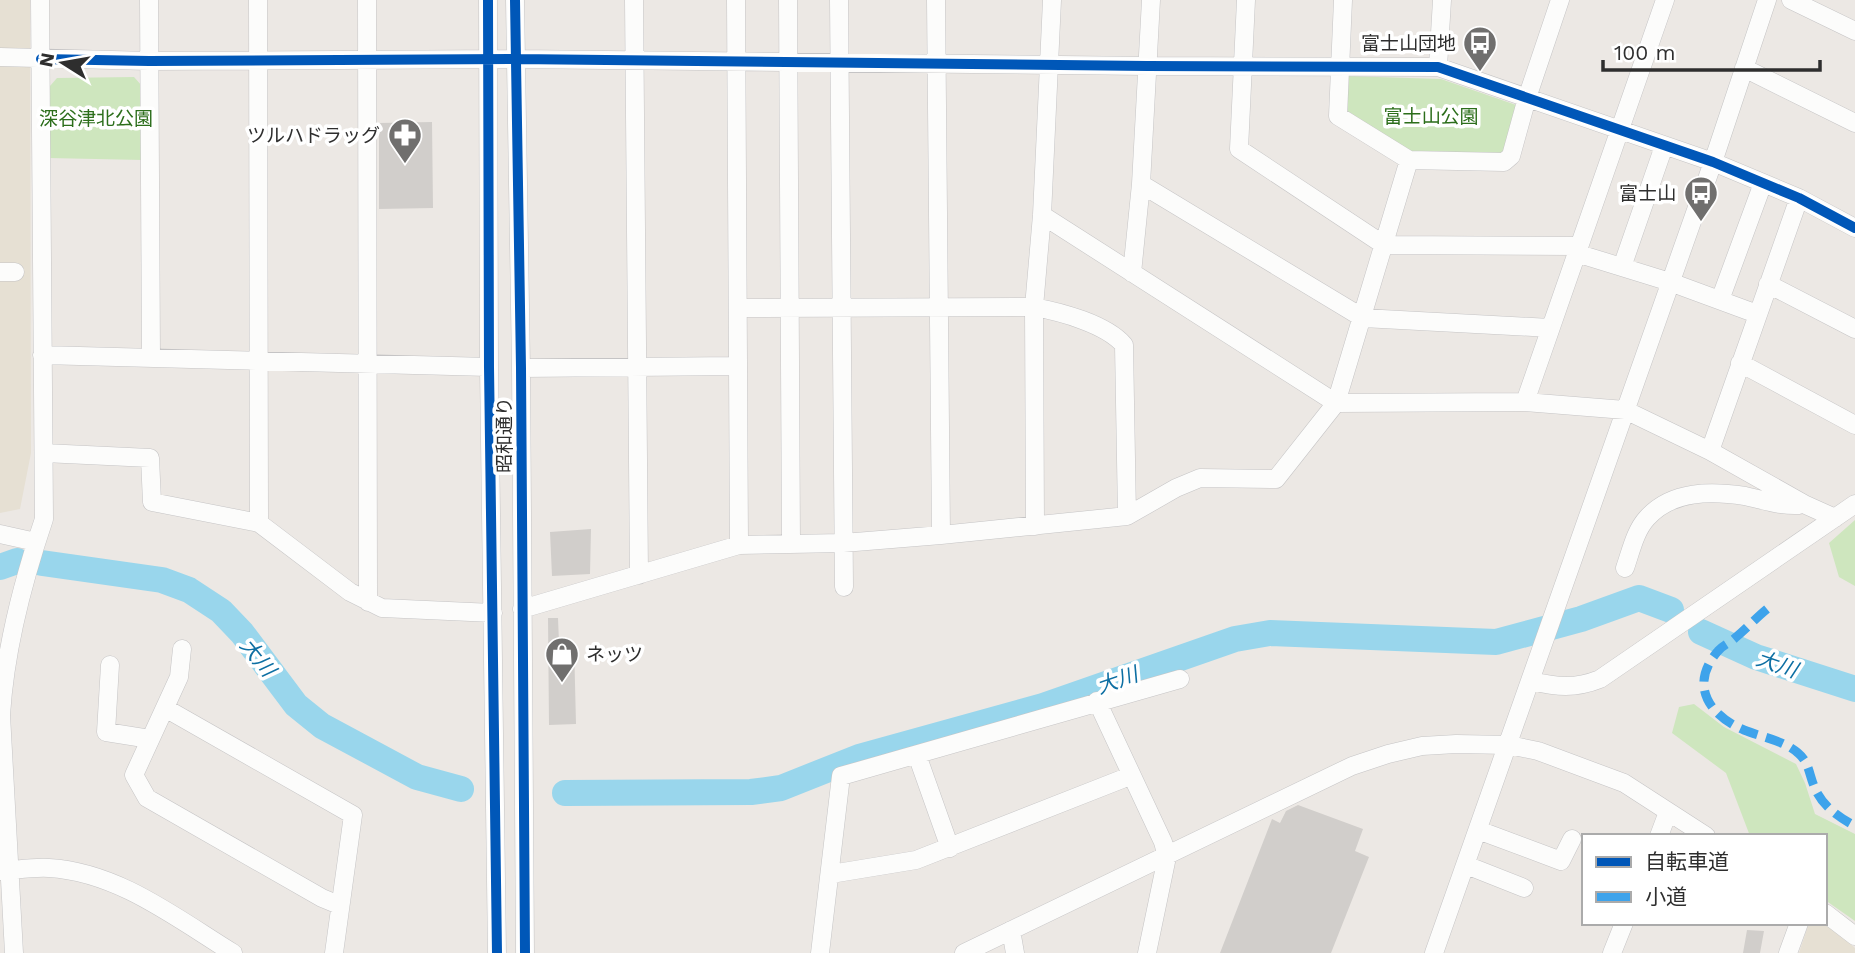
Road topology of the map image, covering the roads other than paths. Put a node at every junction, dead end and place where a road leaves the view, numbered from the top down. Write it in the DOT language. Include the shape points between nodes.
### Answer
graph roads {
  1 [pos="40,0"];
  2 [pos="149,0"];
  3 [pos="258,0"];
  4 [pos="367,0"];
  5 [pos="488,0"];
  6 [pos="515,0"];
  7 [pos="634,0"];
  8 [pos="736,0"];
  9 [pos="788,0"];
  10 [pos="839,0"];
  11 [pos="936,0"];
  12 [pos="1052,0"];
  13 [pos="1151,0"];
  14 [pos="1246,0"];
  15 [pos="1343,0"];
  16 [pos="1442,0"];
  17 [pos="1560,0"];
  18 [pos="1665,0"];
  19 [pos="1767,0"];
  20 [pos="1791,0"];
  21 [pos="1855,31"];
  22 [pos="0,57"];
  23 [pos="41,59"];
  24 [pos="488,59"];
  25 [pos="516,59"];
  26 [pos="258,60"];
  27 [pos="368,60"];
  28 [pos="149,61"];
  29 [pos="635,61"];
  30 [pos="737,62"];
  31 [pos="788,62"];
  32 [pos="839,63"];
  33 [pos="937,63"];
  34 [pos="1049,64"];
  35 [pos="1243,65"];
  36 [pos="1147,66"];
  37 [pos="1339,67"];
  38 [pos="1438,68"];
  39 [pos="1744,68"];
  40 [pos="1527,98"];
  41 [pos="1855,123"];
  42 [pos="1619,130"];
  43 [pos="1664,146"];
  44 [pos="1409,160"];
  45 [pos="1713,163"];
  46 [pos="1763,183"];
  47 [pos="1141,184"];
  48 [pos="1799,198"];
  49 [pos="1042,215"];
  50 [pos="1855,228"];
  51 [pos="1384,245"];
  52 [pos="1577,249"];
  53 [pos="1622,267"];
  54 [pos="1132,274"];
  55 [pos="1670,282"];
  56 [pos="1768,284"];
  57 [pos="1720,300"];
  58 [pos="938,306"];
  59 [pos="790,307"];
  60 [pos="843,307"];
  61 [pos="1034,307"];
  62 [pos="738,308"];
  63 [pos="1757,314"];
  64 [pos="1363,318"];
  65 [pos="1550,328"];
  66 [pos="1855,329"];
  67 [pos="42,355"];
  68 [pos="150,357"];
  69 [pos="260,362"];
  70 [pos="1740,363"];
  71 [pos="368,364"];
  72 [pos="637,366"];
  73 [pos="738,366"];
  74 [pos="489,367"];
  75 [pos="521,368"];
  76 [pos="1525,402"];
  77 [pos="1336,403"];
  78 [pos="1625,410"];
  79 [pos="1855,425"];
  80 [pos="1710,451"];
  81 [pos="44,453"];
  82 [pos="1855,504"];
  83 [pos="1806,505"];
  84 [pos="1127,516"];
  85 [pos="1835,517"];
  86 [pos="259,523"];
  87 [pos="1035,526"];
  88 [pos="0,534"];
  89 [pos="942,535"];
  90 [pos="36,542"];
  91 [pos="844,542"];
  92 [pos="791,544"];
  93 [pos="739,545"];
  94 [pos="1625,568"];
  95 [pos="639,575"];
  96 [pos="844,587"];
  97 [pos="368,602"];
  98 [pos="522,609"];
  99 [pos="493,613"];
  100 [pos="182,649"];
  101 [pos="110,665"];
  102 [pos="2,679"];
  103 [pos="1180,679"];
  104 [pos="1531,681"];
  105 [pos="1097,701"];
  106 [pos="165,708"];
  107 [pos="150,739"];
  108 [pos="1509,745"];
  109 [pos="917,755"];
  110 [pos="1130,776"];
  111 [pos="1668,812"];
  112 [pos="1478,830"];
  113 [pos="1660,834"];
  114 [pos="1703,834"];
  115 [pos="1572,839"];
  116 [pos="950,848"];
  117 [pos="1167,857"];
  118 [pos="1466,865"];
  119 [pos="5,871"];
  120 [pos="831,874"];
  121 [pos="1524,888"];
  122 [pos="339,905"];
  123 [pos="1827,915"];
  124 [pos="1623,925"];
  125 [pos="1798,925"];
  126 [pos="1011,930"];
  127 [pos="1855,936"];
  128 [pos="14,953"];
  129 [pos="233,953"];
  130 [pos="334,953"];
  131 [pos="497,953"];
  132 [pos="525,953"];
  133 [pos="820,953"];
  134 [pos="964,953"];
  135 [pos="1015,953"];
  136 [pos="1147,953"];
  137 [pos="1434,953"];
  138 [pos="1612,953"];
  139 [pos="1788,953"];
  1 -- 23 [label="street"];
  2 -- 28 [label="street"];
  3 -- 26 [label="street"];
  4 -- 27 [label="street"];
  5 -- 24 [label="street, 昭和通り"];
  6 -- 25 [label="street, 昭和通り"];
  7 -- 29 [label="street"];
  8 -- 30 [label="street"];
  9 -- 31 [label="street"];
  10 -- 32 [label="street"];
  11 -- 33 [label="street"];
  12 -- 34 [label="street"];
  13 -- 36 [label="street"];
  14 -- 35 [label="street"];
  15 -- 37 [label="street"];
  16 -- 38 [label="street"];
  17 -- 40 [label="street"];
  18 -- 42 [label="street"];
  19 -- 39 [label="street"];
  20 -- 21 [label="street"];
  22 -- 23 [label="street"];
  23 -- 28 [label="street"];
  23 -- 67 [label="street"];
  24 -- 25 [label="street"];
  24 -- 27 [label="street"];
  24 -- 74 [label="street, 昭和通り"];
  25 -- 29 [label="street"];
  25 -- 75 [label="street, 昭和通り"];
  26 -- 27 [label="street"];
  26 -- 28 [label="street"];
  26 -- 69 [label="street"];
  27 -- 71 [label="street"];
  28 -- 68 [label="street"];
  29 -- 30 [label="street"];
  29 -- 72 [label="street"];
  30 -- 31 [label="street"];
  30 -- 62 [label="street"];
  31 -- 32 [label="street"];
  31 -- 59 [label="street"];
  32 -- 33 [label="street"];
  32 -- 60 [label="street"];
  33 -- 34 [label="street"];
  33 -- 58 [label="street"];
  34 -- 36 [label="street"];
  34 -- 49 [label="street"];
  35 -- 36 [label="street"];
  35 -- 37 [label="street"];
  35 -- 51 [label="street" via="1239,149"];
  36 -- 47 [label="street"];
  37 -- 38 [label="street"];
  37 -- 44 [label="street" via="1338,116"];
  38 -- 40 [label="street"];
  39 -- 41 [label="street"];
  39 -- 45 [label="street"];
  40 -- 42 [label="street"];
  40 -- 44 [label="street" via="1511,156 1504,162"];
  42 -- 43 [label="street"];
  42 -- 52 [label="street"];
  43 -- 45 [label="street"];
  43 -- 53 [label="street"];
  44 -- 51 [label="street"];
  45 -- 46 [label="street"];
  45 -- 55 [label="street"];
  46 -- 48 [label="street"];
  46 -- 57 [label="street"];
  47 -- 54 [label="street"];
  47 -- 64 [label="street"];
  48 -- 50 [label="street"];
  48 -- 56 [label="street"];
  49 -- 54 [label="street"];
  49 -- 61 [label="street"];
  51 -- 52 [label="street"];
  51 -- 64 [label="street"];
  52 -- 53 [label="street"];
  52 -- 65 [label="street"];
  53 -- 55 [label="street"];
  54 -- 77 [label="street"];
  55 -- 57 [label="street"];
  55 -- 78 [label="street"];
  56 -- 63 [label="street"];
  56 -- 66 [label="street"];
  57 -- 63 [label="street"];
  58 -- 60 [label="street"];
  58 -- 61 [label="street"];
  58 -- 89 [label="street"];
  59 -- 60 [label="street"];
  59 -- 62 [label="street"];
  59 -- 92 [label="street"];
  60 -- 91 [label="street"];
  61 -- 84 [label="street" via="1057,311 1115,335 1124,345"];
  61 -- 87 [label="street"];
  62 -- 73 [label="street"];
  63 -- 70 [label="street"];
  64 -- 65 [label="street"];
  64 -- 77 [label="street"];
  65 -- 76 [label="street"];
  67 -- 68 [label="street"];
  67 -- 81 [label="street"];
  68 -- 69 [label="street"];
  69 -- 71 [label="street"];
  69 -- 86 [label="street"];
  70 -- 79 [label="street"];
  70 -- 80 [label="street"];
  71 -- 74 [label="street"];
  71 -- 97 [label="street"];
  72 -- 73 [label="street"];
  72 -- 75 [label="street"];
  72 -- 95 [label="street"];
  73 -- 93 [label="street"];
  74 -- 99 [label="street, 昭和通り"];
  75 -- 98 [label="street, 昭和通り"];
  76 -- 77 [label="street"];
  76 -- 78 [label="street"];
  77 -- 84 [label="street" via="1276,479 1200,478"];
  78 -- 80 [label="street"];
  78 -- 104 [label="street"];
  80 -- 83 [label="street"];
  81 -- 86 [label="street" via="150,458 152,502"];
  81 -- 90 [label="street" via="44,519"];
  82 -- 85 [label="street"];
  83 -- 85 [label="street"];
  83 -- 94 [label="street" via="1721,492 1683,497 1648,516"];
  84 -- 87 [label="street"];
  85 -- 104 [label="street" via="1600,679 1569,688"];
  86 -- 97 [label="street"];
  87 -- 89 [label="street"];
  88 -- 90 [label="street"];
  89 -- 91 [label="street"];
  90 -- 102 [label="street"];
  91 -- 92 [label="street"];
  91 -- 96 [label="street"];
  92 -- 93 [label="street"];
  93 -- 95 [label="street"];
  95 -- 98 [label="street"];
  97 -- 99 [label="street" via="382,608"];
  98 -- 132 [label="street, 昭和通り"];
  99 -- 131 [label="street, 昭和通り"];
  100 -- 106 [label="street" via="178,677"];
  101 -- 107 [label="street" via="106,732"];
  102 -- 119 [label="street"];
  103 -- 105 [label="street"];
  104 -- 108 [label="street"];
  105 -- 109 [label="street"];
  105 -- 110 [label="street"];
  106 -- 107 [label="street"];
  106 -- 122 [label="street" via="352,816"];
  107 -- 122 [label="street" via="134,775 147,798"];
  108 -- 111 [label="street" via="1624,783"];
  108 -- 112 [label="street"];
  108 -- 117 [label="street" via="1433,746 1388,754 1352,766"];
  109 -- 116 [label="street"];
  109 -- 120 [label="street" via="841,776"];
  110 -- 116 [label="street"];
  110 -- 117 [label="street"];
  111 -- 113 [label="street"];
  111 -- 114 [label="street"];
  112 -- 115 [label="street" via="1561,861"];
  112 -- 118 [label="street"];
  116 -- 120 [label="street" via="916,860"];
  117 -- 126 [label="street"];
  117 -- 136 [label="street"];
  118 -- 121 [label="street"];
  118 -- 137 [label="street"];
  119 -- 128 [label="street"];
  119 -- 129 [label="street" via="48,868 91,875 142,897"];
  120 -- 133 [label="street"];
  122 -- 130 [label="street"];
  123 -- 127 [label="street"];
  124 -- 138 [label="street"];
  125 -- 139 [label="street"];
  126 -- 134 [label="street"];
  126 -- 135 [label="street"];
}
